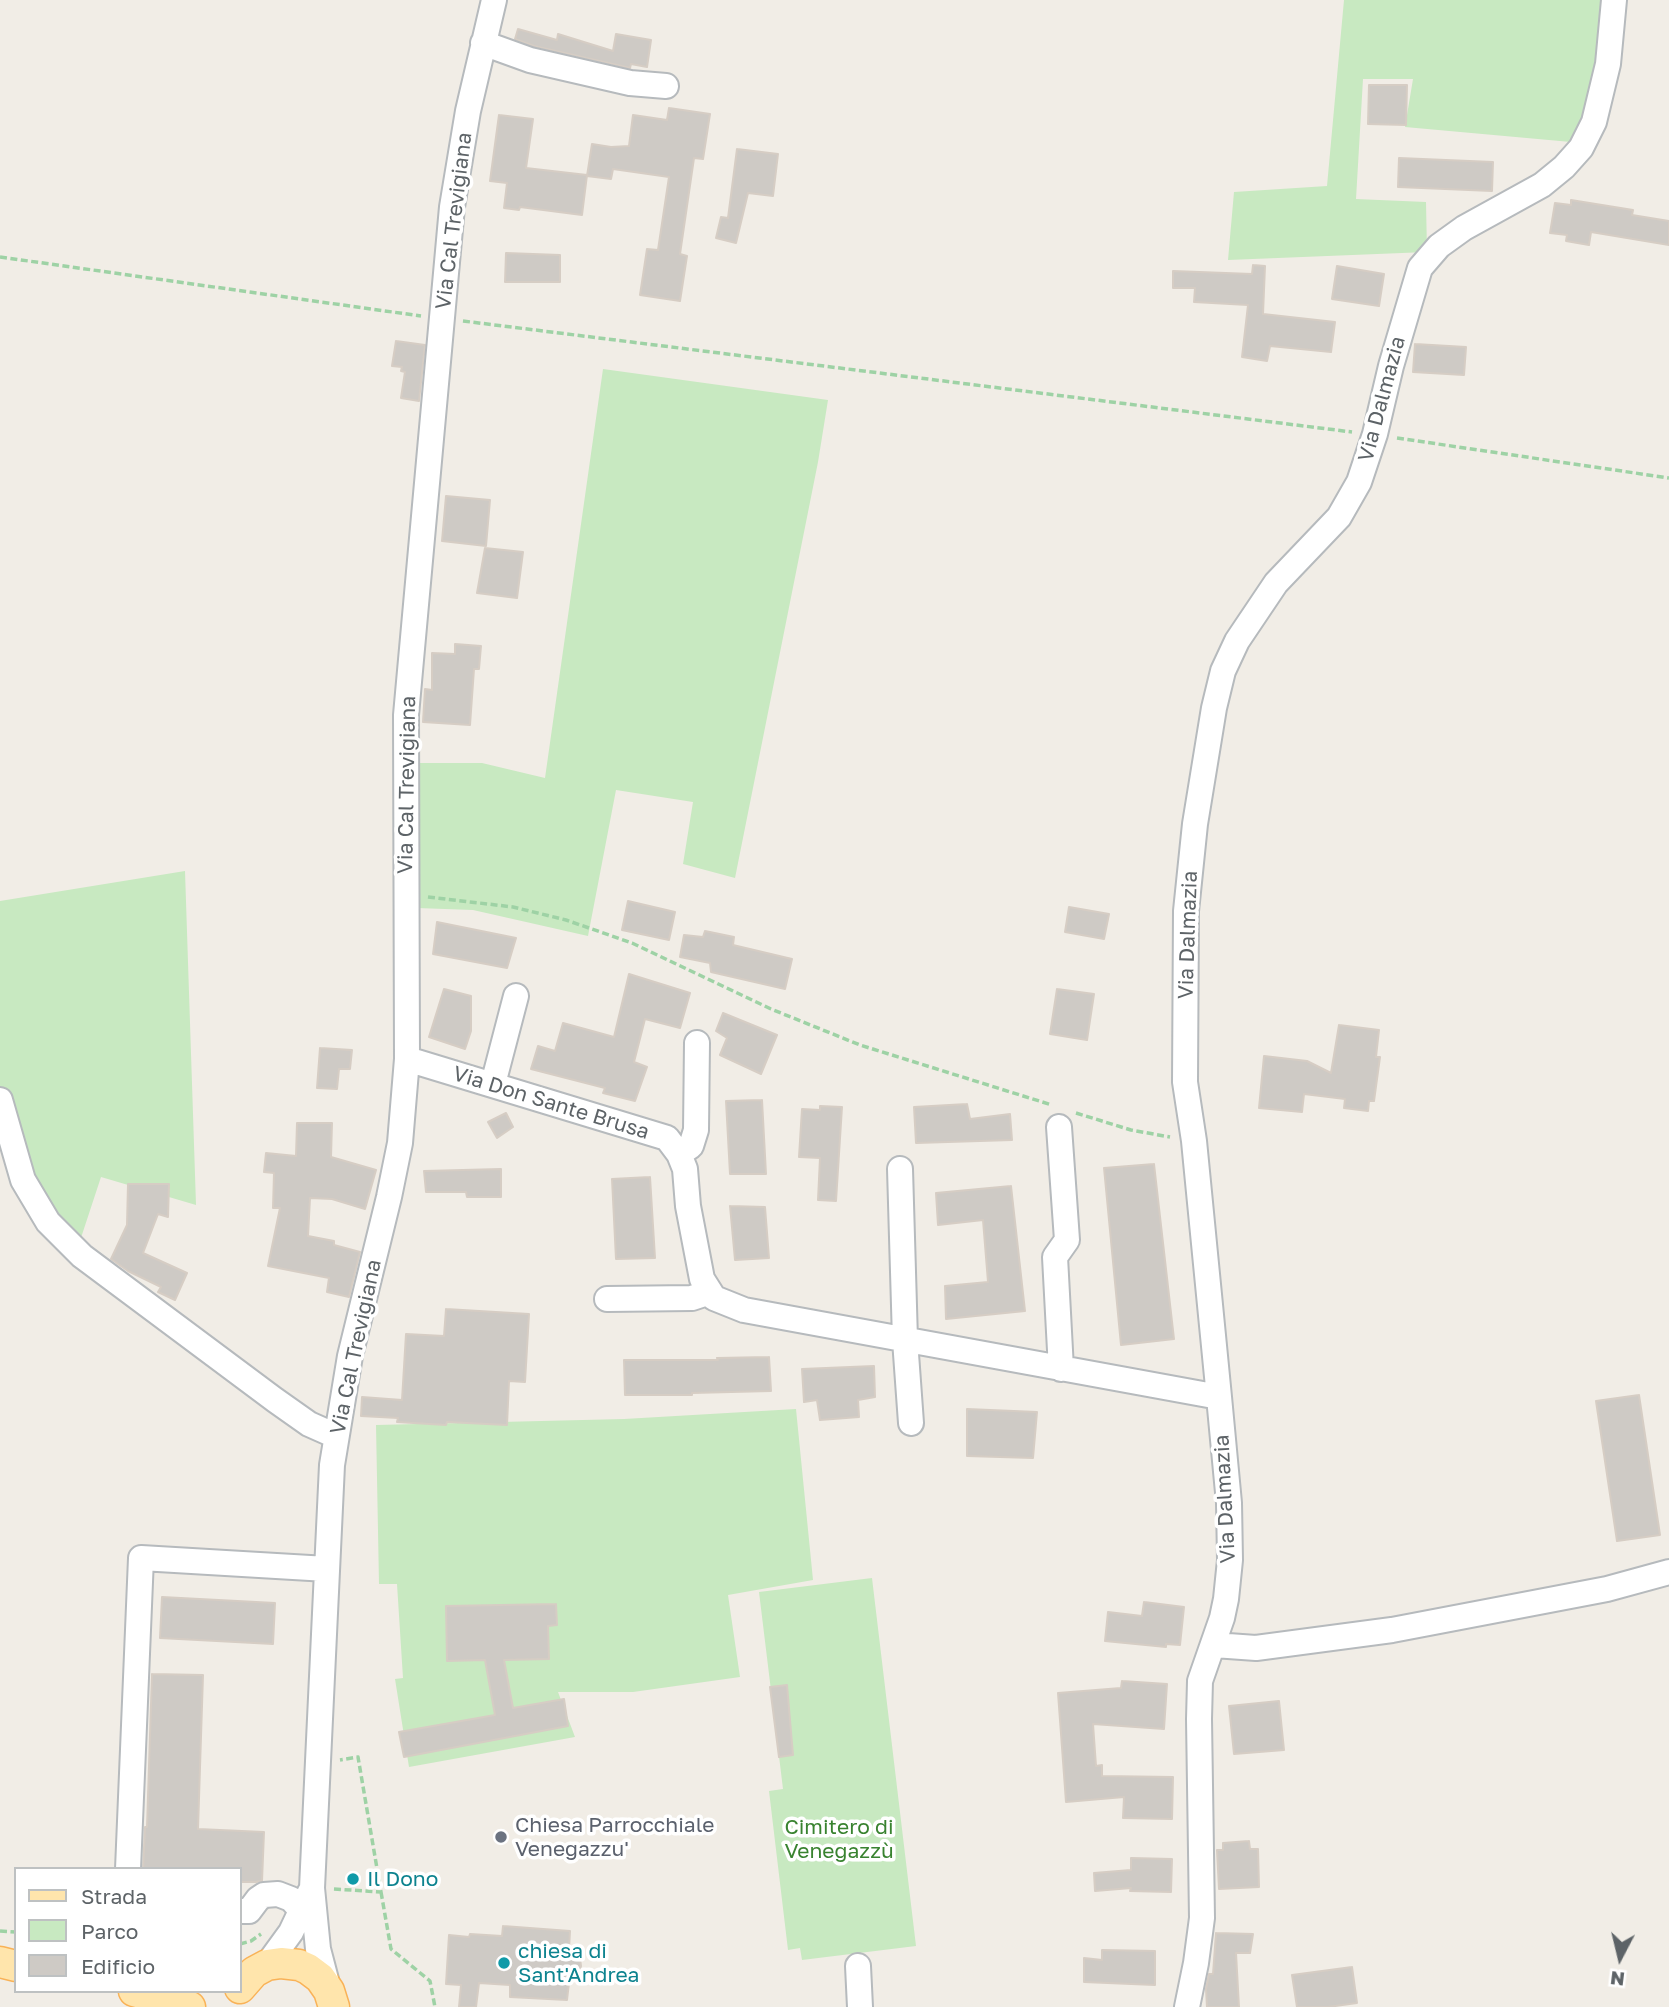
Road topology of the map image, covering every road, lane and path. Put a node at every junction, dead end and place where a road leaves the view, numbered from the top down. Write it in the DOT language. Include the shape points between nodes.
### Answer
graph roads {
  1 [pos="494,0"];
  2 [pos="1614,0"];
  3 [pos="483,43"];
  4 [pos="666,86"];
  5 [pos="0,257"];
  6 [pos="443,319"];
  7 [pos="1375,434"];
  8 [pos="1669,478"];
  9 [pos="405,896"];
  10 [pos="516,996"];
  11 [pos="697,1043"];
  12 [pos="407,1059"];
  13 [pos="493,1084"];
  14 [pos="0,1100"];
  15 [pos="1060,1114"];
  16 [pos="1194,1141"];
  17 [pos="678,1154"];
  18 [pos="900,1169"];
  19 [pos="710,1292"];
  20 [pos="607,1299"];
  21 [pos="905,1340"];
  22 [pos="1061,1368"];
  23 [pos="1219,1397"];
  24 [pos="911,1423"];
  25 [pos="336,1436"];
  26 [pos="327,1569"];
  27 [pos="1669,1572"];
  28 [pos="1214,1645"];
  29 [pos="331,1761"];
  30 [pos="128,1867"];
  31 [pos="319,1888"];
  32 [pos="381,1892"];
  33 [pos="244,1911"];
  34 [pos="301,1914"];
  35 [pos="267,1965"];
  36 [pos="858,1966"];
  37 [pos="242,1985"];
  38 [pos="141,1993"];
  39 [pos="334,2003"];
  40 [pos="190,2007"];
  41 [pos="435,2007"];
  42 [pos="860,2007"];
  43 [pos="1187,2007"];
  1 -- 3 [label="street, Via Cal Trevigiana"];
  2 -- 7 [label="street, Via Dalmazia" via="1608,64 1594,122 1581,148 1542,185 1464,228 1420,268"];
  3 -- 4 [label="street" via="543,63 630,83"];
  3 -- 6 [label="street, Via Cal Trevigiana" via="452,207"];
  5 -- 6 [label="path"];
  6 -- 7 [label="path"];
  6 -- 9 [label="street, Via Cal Trevigiana" via="405,715"];
  7 -- 8 [label="path"];
  7 -- 16 [label="street, Via Dalmazia" via="1359,482 1339,517 1276,583 1223,671 1195,824 1186,911 1185,1082"];
  9 -- 12 [label="street, Via Cal Trevigiana"];
  9 -- 15 [label="path" via="513,907 566,920 632,943 860,1045"];
  10 -- 13 [label="street"];
  11 -- 17 [label="street" via="696,1130 691,1146"];
  12 -- 13 [label="street, Via Don Sante Brusa"];
  12 -- 25 [label="street, Via Cal Trevigiana" via="395,1172 350,1356"];
  13 -- 17 [label="street, Via Don Sante Brusa" via="667,1138"];
  14 -- 25 [label="street" via="23,1180 48,1222 82,1256 309,1424"];
  15 -- 16 [label="path"];
  15 -- 22 [label="street" via="1067,1240 1055,1257"];
  16 -- 23 [label="street, Via Dalmazia"];
  17 -- 19 [label="street" via="685,1169 702,1279"];
  18 -- 21 [label="street"];
  19 -- 20 [label="street" via="692,1298"];
  19 -- 21 [label="street" via="744,1310"];
  21 -- 22 [label="street"];
  21 -- 24 [label="street"];
  22 -- 23 [label="street"];
  23 -- 28 [label="street, Via Dalmazia" via="1230,1560"];
  25 -- 26 [label="street, Via Cal Trevigiana"];
  26 -- 30 [label="street" via="141,1558"];
  26 -- 31 [label="street, Via Cal Trevigiana"];
  27 -- 28 [label="street" via="1607,1589 1392,1630 1256,1648"];
  28 -- 43 [label="street, Via Dalmazia" via="1200,1681 1202,1918"];
  29 -- 32 [label="path" via="358,1757"];
  31 -- 32 [label="path"];
  31 -- 34 [label="street, Via Cal Trevigiana"];
  31 -- 39 [label="street, Via Cal Trevigiana" via="318,1949"];
  32 -- 41 [label="path" via="391,1950 430,1981"];
  33 -- 34 [label="street" via="264,1895 278,1894 290,1899"];
  34 -- 35 [label="street, Via Cal Trevigiana"];
  35 -- 37 [label="main road"];
  35 -- 39 [label="main road" via="308,1969 320,1978"];
  36 -- 42 [label="street"];
  38 -- 40 [label="main road"];
}
